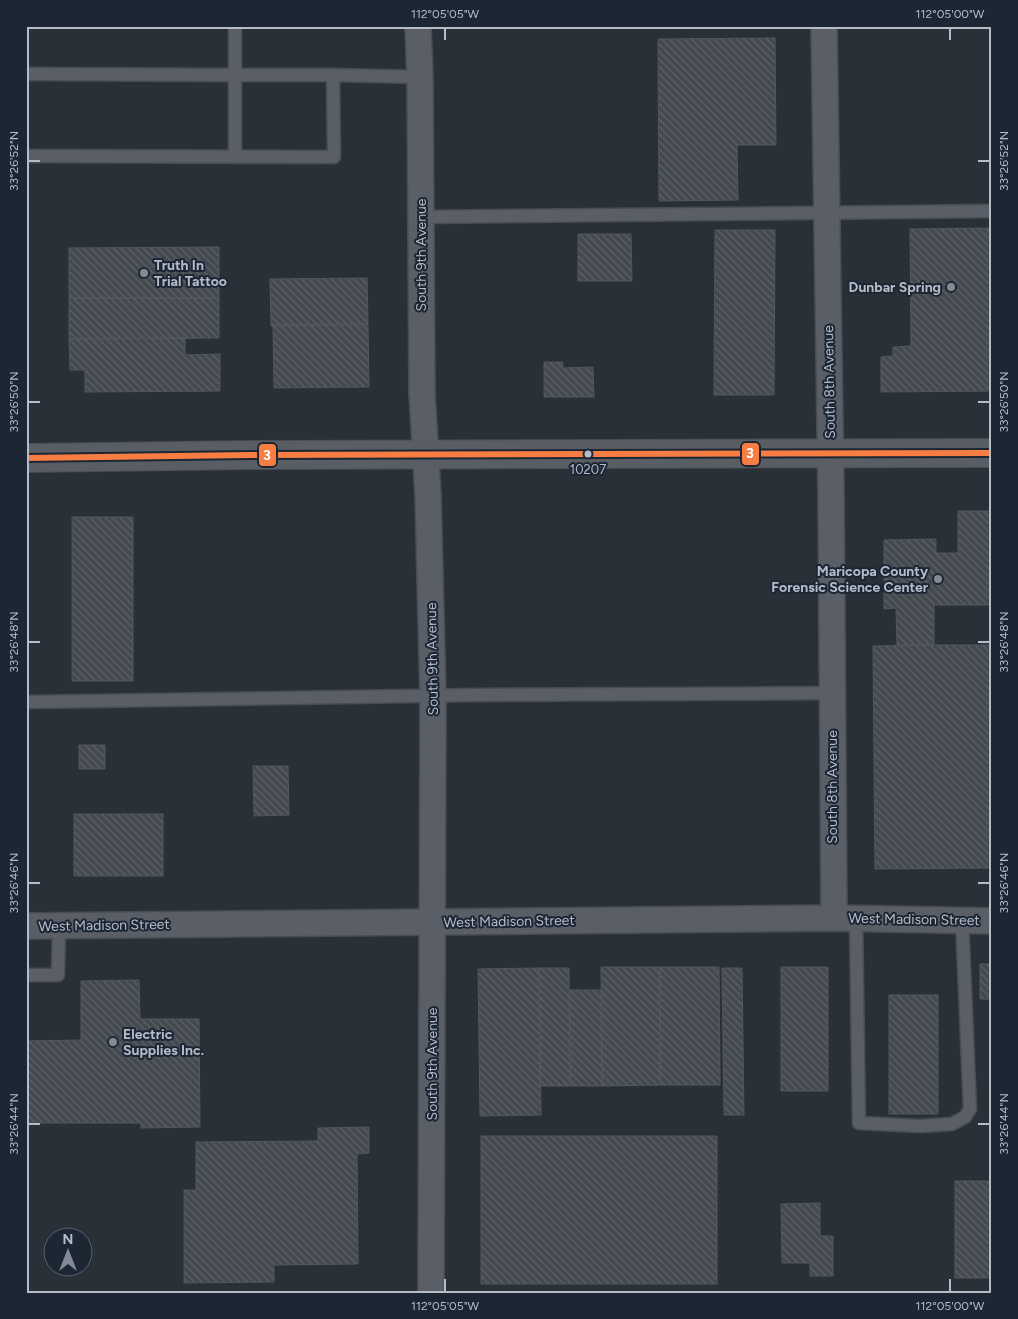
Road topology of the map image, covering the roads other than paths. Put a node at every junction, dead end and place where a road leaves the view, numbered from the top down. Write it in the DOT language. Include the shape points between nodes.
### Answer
graph roads {
  1 [pos="234,26"];
  2 [pos="418,26"];
  3 [pos="824,26"];
  4 [pos="26,74"];
  5 [pos="235,75"];
  6 [pos="333,75"];
  7 [pos="420,78"];
  8 [pos="26,156"];
  9 [pos="235,157"];
  10 [pos="992,211"];
  11 [pos="827,214"];
  12 [pos="420,218"];
  13 [pos="992,453"];
  14 [pos="829,454"];
  15 [pos="426,455"];
  16 [pos="26,458"];
  17 [pos="832,693"];
  18 [pos="433,697"];
  19 [pos="26,702"];
  20 [pos="845,918"];
  21 [pos="962,920"];
  22 [pos="992,921"];
  23 [pos="432,922"];
  24 [pos="59,925"];
  25 [pos="26,926"];
  26 [pos="26,975"];
  27 [pos="430,1293"];
  1 -- 5 [label="lane"];
  2 -- 7 [label="street, South 9th Avenue"];
  3 -- 11 [label="street, South 8th Avenue"];
  4 -- 5 [label="lane"];
  5 -- 6 [label="lane"];
  5 -- 9 [label="lane"];
  6 -- 7 [label="lane"];
  6 -- 9 [label="lane" via="334,157"];
  7 -- 12 [label="street, South 9th Avenue"];
  8 -- 9 [label="lane"];
  10 -- 11 [label="lane"];
  11 -- 12 [label="lane"];
  11 -- 14 [label="street, South 8th Avenue"];
  12 -- 15 [label="street, South 9th Avenue"];
  13 -- 14 [label="main road"];
  14 -- 15 [label="main road"];
  14 -- 17 [label="street, South 8th Avenue"];
  15 -- 16 [label="main road"];
  15 -- 18 [label="street, South 9th Avenue"];
  17 -- 18 [label="lane"];
  17 -- 20 [label="street, South 8th Avenue"];
  18 -- 19 [label="lane"];
  18 -- 23 [label="street, South 9th Avenue"];
  20 -- 21 [label="street, West Madison Street"];
  20 -- 21 [label="lane" via="859,1124 920,1126 952,1124 970,1109"];
  20 -- 23 [label="street, West Madison Street"];
  21 -- 22 [label="street, West Madison Street"];
  23 -- 24 [label="street, West Madison Street"];
  23 -- 27 [label="street, South 9th Avenue"];
  24 -- 25 [label="street, West Madison Street"];
  24 -- 26 [label="lane" via="58,975"];
}
